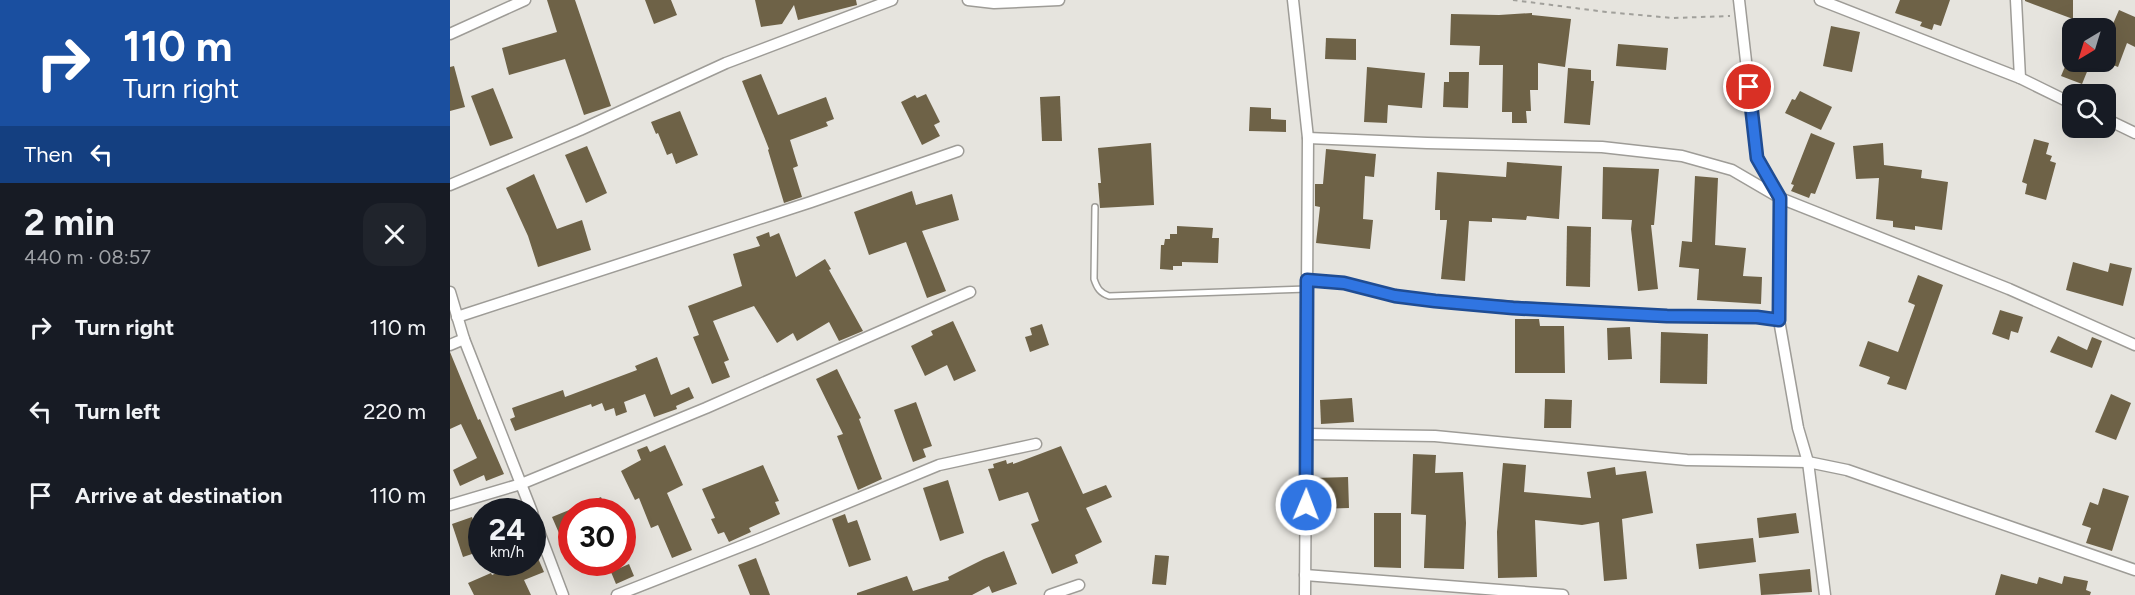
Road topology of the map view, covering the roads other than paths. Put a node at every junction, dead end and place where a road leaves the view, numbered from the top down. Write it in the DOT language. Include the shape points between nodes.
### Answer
graph roads {
  1 [pos="525,0"];
  2 [pos="892,0"];
  3 [pos="968,0"];
  4 [pos="1059,0"];
  5 [pos="1293,0"];
  6 [pos="1739,0"];
  7 [pos="1820,0"];
  8 [pos="2016,0"];
  9 [pos="450,34"];
  10 [pos="2020,78"];
  11 [pos="2062,99"];
  12 [pos="2116,124"];
  13 [pos="2135,133"];
  14 [pos="1308,138"];
  15 [pos="958,151"];
  16 [pos="450,184"];
  17 [pos="1780,198"];
  18 [pos="1095,207"];
  19 [pos="1307,284"];
  20 [pos="450,292"];
  21 [pos="970,292"];
  22 [pos="457,317"];
  23 [pos="1779,320"];
  24 [pos="464,339"];
  25 [pos="450,345"];
  26 [pos="2135,345"];
  27 [pos="1307,434"];
  28 [pos="1036,444"];
  29 [pos="1808,462"];
  30 [pos="521,484"];
  31 [pos="526,498"];
  32 [pos="450,506"];
  33 [pos="546,549"];
  34 [pos="2135,570"];
  35 [pos="1305,575"];
  36 [pos="1078,585"];
  37 [pos="563,595"];
  38 [pos="617,595"];
  39 [pos="1050,595"];
  40 [pos="1305,595"];
  41 [pos="1563,595"];
  42 [pos="1825,595"];
  1 -- 9 [label="street"];
  2 -- 16 [label="street" via="726,63"];
  3 -- 4 [label="street"];
  5 -- 14 [label="street"];
  6 -- 17 [label="street" via="1757,158"];
  7 -- 10 [label="street"];
  8 -- 10 [label="street"];
  10 -- 11 [label="street"];
  12 -- 13 [label="street"];
  14 -- 17 [label="street" via="1602,147 1682,156 1732,170"];
  14 -- 19 [label="street"];
  15 -- 22 [label="street"];
  17 -- 23 [label="street"];
  17 -- 26 [label="street" via="2009,289"];
  18 -- 19 [label="lane" via="1094,279 1103,294"];
  19 -- 23 [label="street" via="1344,283 1395,296 1513,308"];
  19 -- 27 [label="street"];
  20 -- 22 [label="street"];
  21 -- 30 [label="street"];
  22 -- 24 [label="street"];
  23 -- 29 [label="street" via="1797,428"];
  24 -- 25 [label="street"];
  24 -- 30 [label="street"];
  27 -- 29 [label="street" via="1435,436 1687,460"];
  27 -- 35 [label="street"];
  28 -- 38 [label="street" via="939,465"];
  29 -- 34 [label="street" via="1847,470"];
  29 -- 42 [label="street"];
  30 -- 31 [label="street"];
  30 -- 32 [label="street"];
  33 -- 37 [label="street"];
  35 -- 40 [label="street"];
  35 -- 41 [label="street"];
  36 -- 39 [label="street"];
}
